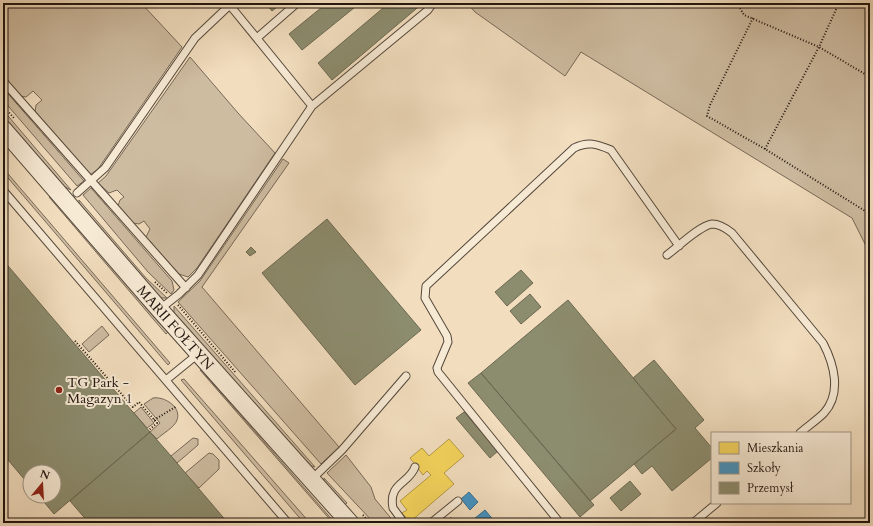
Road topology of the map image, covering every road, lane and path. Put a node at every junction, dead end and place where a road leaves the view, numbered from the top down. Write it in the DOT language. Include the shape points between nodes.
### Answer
graph roads {
  1 [pos="297,3"];
  2 [pos="433,3"];
  3 [pos="737,3"];
  4 [pos="839,3"];
  5 [pos="230,4"];
  6 [pos="753,18"];
  7 [pos="257,38"];
  8 [pos="819,47"];
  9 [pos="870,77"];
  10 [pos="3,81"];
  11 [pos="3,106"];
  12 [pos="312,106"];
  13 [pos="10,126"];
  14 [pos="765,149"];
  15 [pos="91,182"];
  16 [pos="3,190"];
  17 [pos="78,193"];
  18 [pos="870,214"];
  19 [pos="679,246"];
  20 [pos="667,255"];
  21 [pos="155,281"];
  22 [pos="186,288"];
  23 [pos="166,304"];
  24 [pos="75,341"];
  25 [pos="199,353"];
  26 [pos="239,376"];
  27 [pos="406,376"];
  28 [pos="166,380"];
  29 [pos="148,430"];
  30 [pos="801,432"];
  31 [pos="415,467"];
  32 [pos="311,479"];
  33 [pos="458,501"];
  34 [pos="716,504"];
  35 [pos="356,518"];
  36 [pos="288,523"];
  37 [pos="370,523"];
  38 [pos="404,523"];
  39 [pos="431,523"];
  40 [pos="560,523"];
  41 [pos="693,523"];
  1 -- 7 [label="lane"];
  2 -- 12 [label="lane" via="428,10"];
  3 -- 6 [label="path" via="744,14"];
  4 -- 8 [label="path"];
  5 -- 7 [label="lane"];
  5 -- 15 [label="lane" via="195,38 105,168"];
  6 -- 8 [label="path"];
  6 -- 14 [label="path" via="707,116"];
  7 -- 12 [label="lane"];
  8 -- 9 [label="path"];
  8 -- 14 [label="path"];
  10 -- 15 [label="lane"];
  11 -- 13 [label="path"];
  12 -- 22 [label="lane" via="198,275"];
  13 -- 23 [label="street, MARII FOŁTYN"];
  14 -- 18 [label="path"];
  15 -- 17 [label="lane"];
  15 -- 22 [label="lane"];
  16 -- 28 [label="lane"];
  19 -- 20 [label="lane"];
  19 -- 30 [label="lane" via="704,227 713,224 726,228 823,343 831,358 835,383 833,395 824,413"];
  19 -- 40 [label="lane" via="612,150 598,144 584,143 574,148 426,286 425,298 448,342 437,368 438,372"];
  21 -- 23 [label="path"];
  22 -- 23 [label="lane"];
  23 -- 25 [label="street, MARII FOŁTYN"];
  23 -- 26 [label="path"];
  24 -- 29 [label="path" via="133,407 139,402 157,423"];
  25 -- 28 [label="lane"];
  25 -- 32 [label="street, MARII FOŁTYN"];
  27 -- 32 [label="lane" via="342,450"];
  28 -- 36 [label="lane"];
  31 -- 38 [label="lane" via="395,488 393,495 392,508"];
  32 -- 35 [label="street, MARII FOŁTYN"];
  33 -- 39 [label="lane"];
  34 -- 41 [label="lane"];
  35 -- 37 [label="path"];
}
